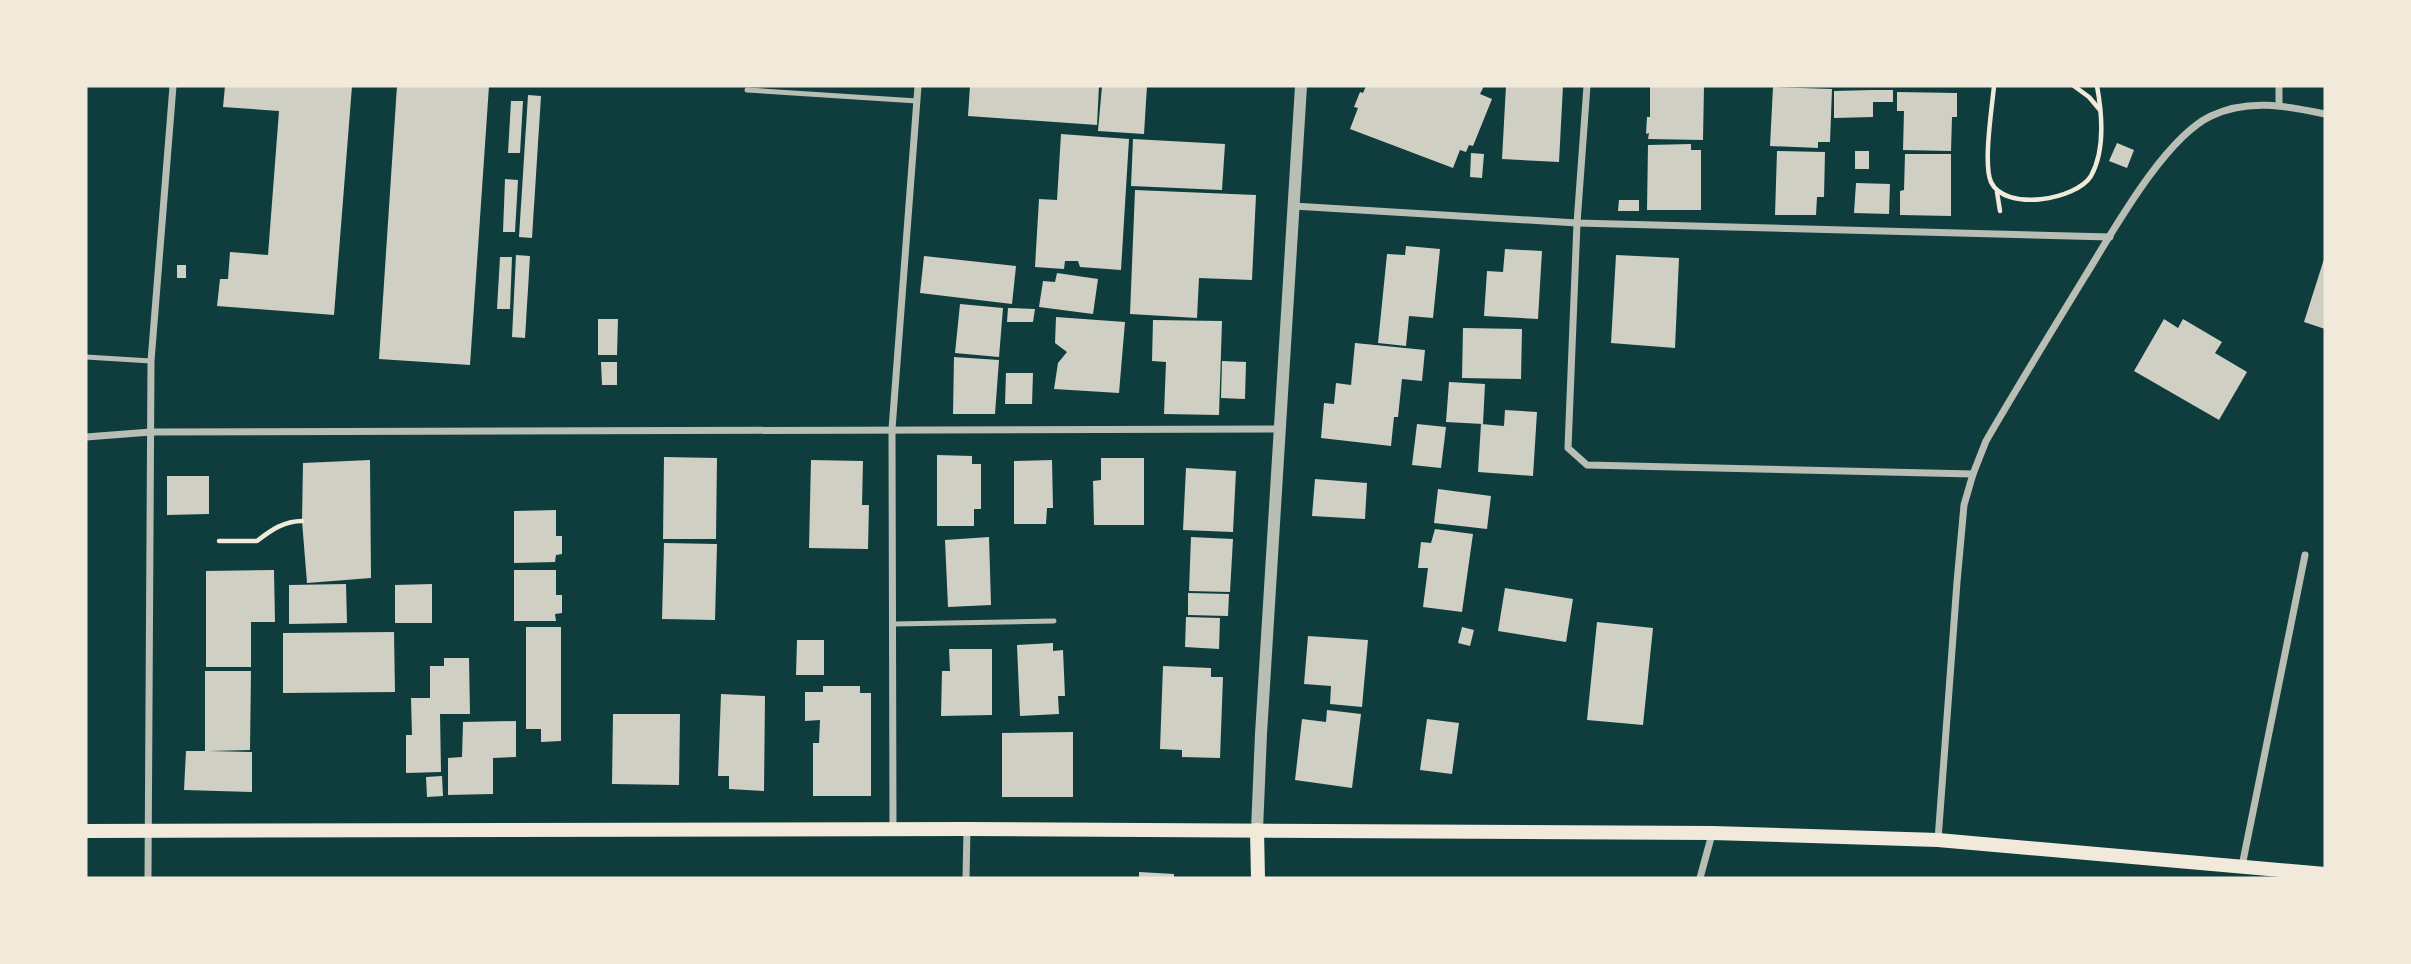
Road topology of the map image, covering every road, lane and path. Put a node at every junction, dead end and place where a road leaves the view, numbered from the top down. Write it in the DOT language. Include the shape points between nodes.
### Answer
graph roads {
  1 [pos="173,86"];
  2 [pos="918,86"];
  3 [pos="1301,86"];
  4 [pos="1587,86"];
  5 [pos="1994,86"];
  6 [pos="2074,86"];
  7 [pos="2097,86"];
  8 [pos="2279,86"];
  9 [pos="747,90"];
  10 [pos="917,101"];
  11 [pos="2279,104"];
  12 [pos="2101,110"];
  13 [pos="2325,114"];
  14 [pos="1293,206"];
  15 [pos="1577,223"];
  16 [pos="2110,237"];
  17 [pos="86,357"];
  18 [pos="151,361"];
  19 [pos="892,429"];
  20 [pos="1280,429"];
  21 [pos="151,432"];
  22 [pos="86,437"];
  23 [pos="1973,474"];
  24 [pos="303,521"];
  25 [pos="219,541"];
  26 [pos="2305,555"];
  27 [pos="1054,621"];
  28 [pos="892,624"];
  29 [pos="967,829"];
  30 [pos="893,830"];
  31 [pos="1257,830"];
  32 [pos="86,831"];
  33 [pos="148,831"];
  34 [pos="1713,833"];
  35 [pos="1938,840"];
  36 [pos="2242,866"];
  37 [pos="2325,874"];
  38 [pos="148,878"];
  39 [pos="967,878"];
  40 [pos="1258,878"];
  41 [pos="1700,878"];
  1 -- 18 [label="street"];
  2 -- 10 [label="street"];
  3 -- 14 [label="street"];
  4 -- 15 [label="street"];
  5 -- 12 [label="path" via="1989,174 1997,191 2013,198 2035,201 2081,185 2098,155"];
  6 -- 12 [label="path"];
  7 -- 12 [label="path"];
  8 -- 11 [label="street"];
  9 -- 10 [label="lane"];
  10 -- 19 [label="street"];
  11 -- 13 [label="street"];
  11 -- 16 [label="street" via="2246,106 2210,116 2174,144"];
  14 -- 15 [label="street"];
  14 -- 20 [label="street"];
  15 -- 16 [label="street"];
  15 -- 23 [label="street" via="1568,448 1587,465"];
  16 -- 23 [label="street" via="1986,441"];
  17 -- 18 [label="lane"];
  18 -- 21 [label="street"];
  19 -- 20 [label="street"];
  19 -- 21 [label="street"];
  19 -- 28 [label="street"];
  20 -- 31 [label="street"];
  21 -- 22 [label="street"];
  21 -- 33 [label="street"];
  23 -- 35 [label="street" via="1964,505 1956,582"];
  24 -- 25 [label="path" via="272,529 257,541"];
  26 -- 36 [label="street"];
  27 -- 28 [label="lane"];
  28 -- 30 [label="street"];
  29 -- 30 [label="main road"];
  29 -- 31 [label="main road"];
  29 -- 39 [label="street"];
  30 -- 33 [label="main road"];
  31 -- 34 [label="main road"];
  31 -- 40 [label="main road"];
  32 -- 33 [label="main road"];
  33 -- 38 [label="street"];
  34 -- 35 [label="main road"];
  34 -- 41 [label="street"];
  35 -- 36 [label="main road"];
  36 -- 37 [label="main road"];
}
